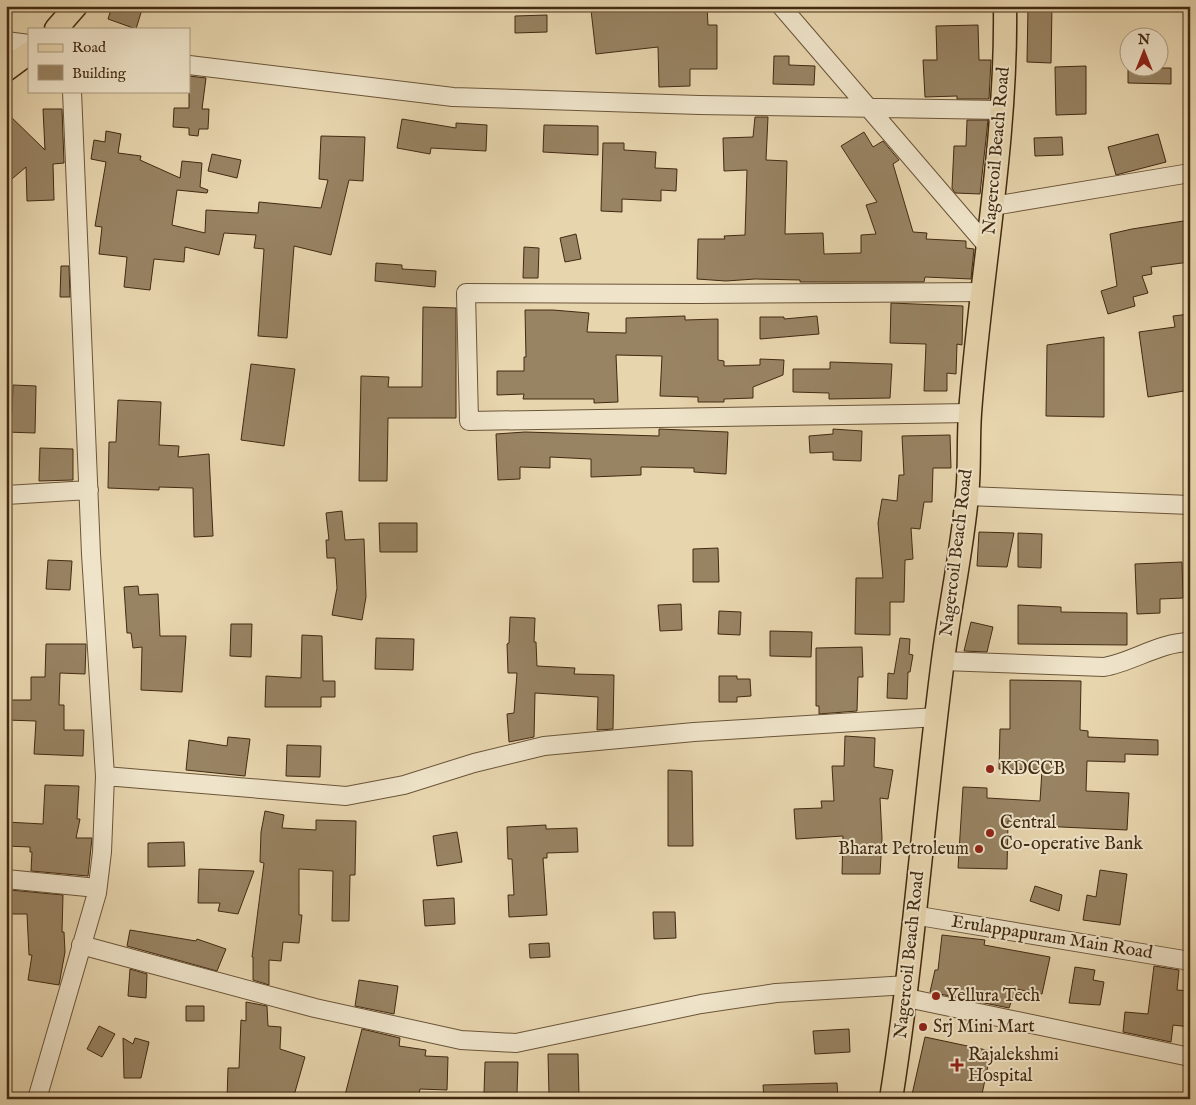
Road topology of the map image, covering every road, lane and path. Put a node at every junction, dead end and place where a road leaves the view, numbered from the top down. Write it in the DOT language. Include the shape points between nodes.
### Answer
graph roads {
  1 [pos="780,6"];
  2 [pos="1005,6"];
  3 [pos="75,14"];
  4 [pos="57,28"];
  5 [pos="6,41"];
  6 [pos="28,44"];
  7 [pos="28,54"];
  8 [pos="190,65"];
  9 [pos="6,70"];
  10 [pos="72,92"];
  11 [pos="870,108"];
  12 [pos="1001,110"];
  13 [pos="1190,173"];
  14 [pos="993,206"];
  15 [pos="989,248"];
  16 [pos="984,292"];
  17 [pos="970,413"];
  18 [pos="89,490"];
  19 [pos="6,495"];
  20 [pos="967,496"];
  21 [pos="1190,505"];
  22 [pos="1190,642"];
  23 [pos="943,661"];
  24 [pos="937,717"];
  25 [pos="105,776"];
  26 [pos="6,879"];
  27 [pos="97,888"];
  28 [pos="914,916"];
  29 [pos="81,945"];
  30 [pos="1190,961"];
  31 [pos="907,992"];
  32 [pos="1190,1057"];
  33 [pos="37,1099"];
  34 [pos="891,1099"];
  1 -- 11 [label="street"];
  2 -- 12 [label="main road, Nagercoil Beach Road" via="1006,55"];
  3 -- 4 [label="main road"];
  5 -- 6 [label="street"];
  7 -- 9 [label="main road"];
  8 -- 11 [label="street" via="453,97"];
  10 -- 18 [label="street"];
  11 -- 12 [label="street"];
  11 -- 15 [label="street"];
  12 -- 14 [label="main road, Nagercoil Beach Road"];
  13 -- 14 [label="street"];
  14 -- 15 [label="main road, Nagercoil Beach Road"];
  15 -- 16 [label="main road, Nagercoil Beach Road"];
  16 -- 17 [label="main road, Nagercoil Beach Road"];
  16 -- 17 [label="street" via="466,293 469,421"];
  17 -- 20 [label="main road, Nagercoil Beach Road"];
  18 -- 19 [label="street"];
  18 -- 25 [label="street"];
  20 -- 21 [label="street"];
  20 -- 23 [label="main road, Nagercoil Beach Road"];
  22 -- 23 [label="street" via="1104,667"];
  23 -- 24 [label="main road, Nagercoil Beach Road"];
  24 -- 25 [label="street" via="694,732 544,746 404,785 346,796"];
  24 -- 28 [label="main road, Nagercoil Beach Road"];
  25 -- 27 [label="street"];
  26 -- 27 [label="street"];
  27 -- 29 [label="street"];
  28 -- 30 [label="street, Erulappapuram Main Road"];
  28 -- 31 [label="main road, Nagercoil Beach Road"];
  29 -- 31 [label="street" via="315,1008 461,1040 516,1043 701,1004 776,993"];
  29 -- 33 [label="street"];
  31 -- 32 [label="street"];
  31 -- 34 [label="main road, Nagercoil Beach Road"];
}
